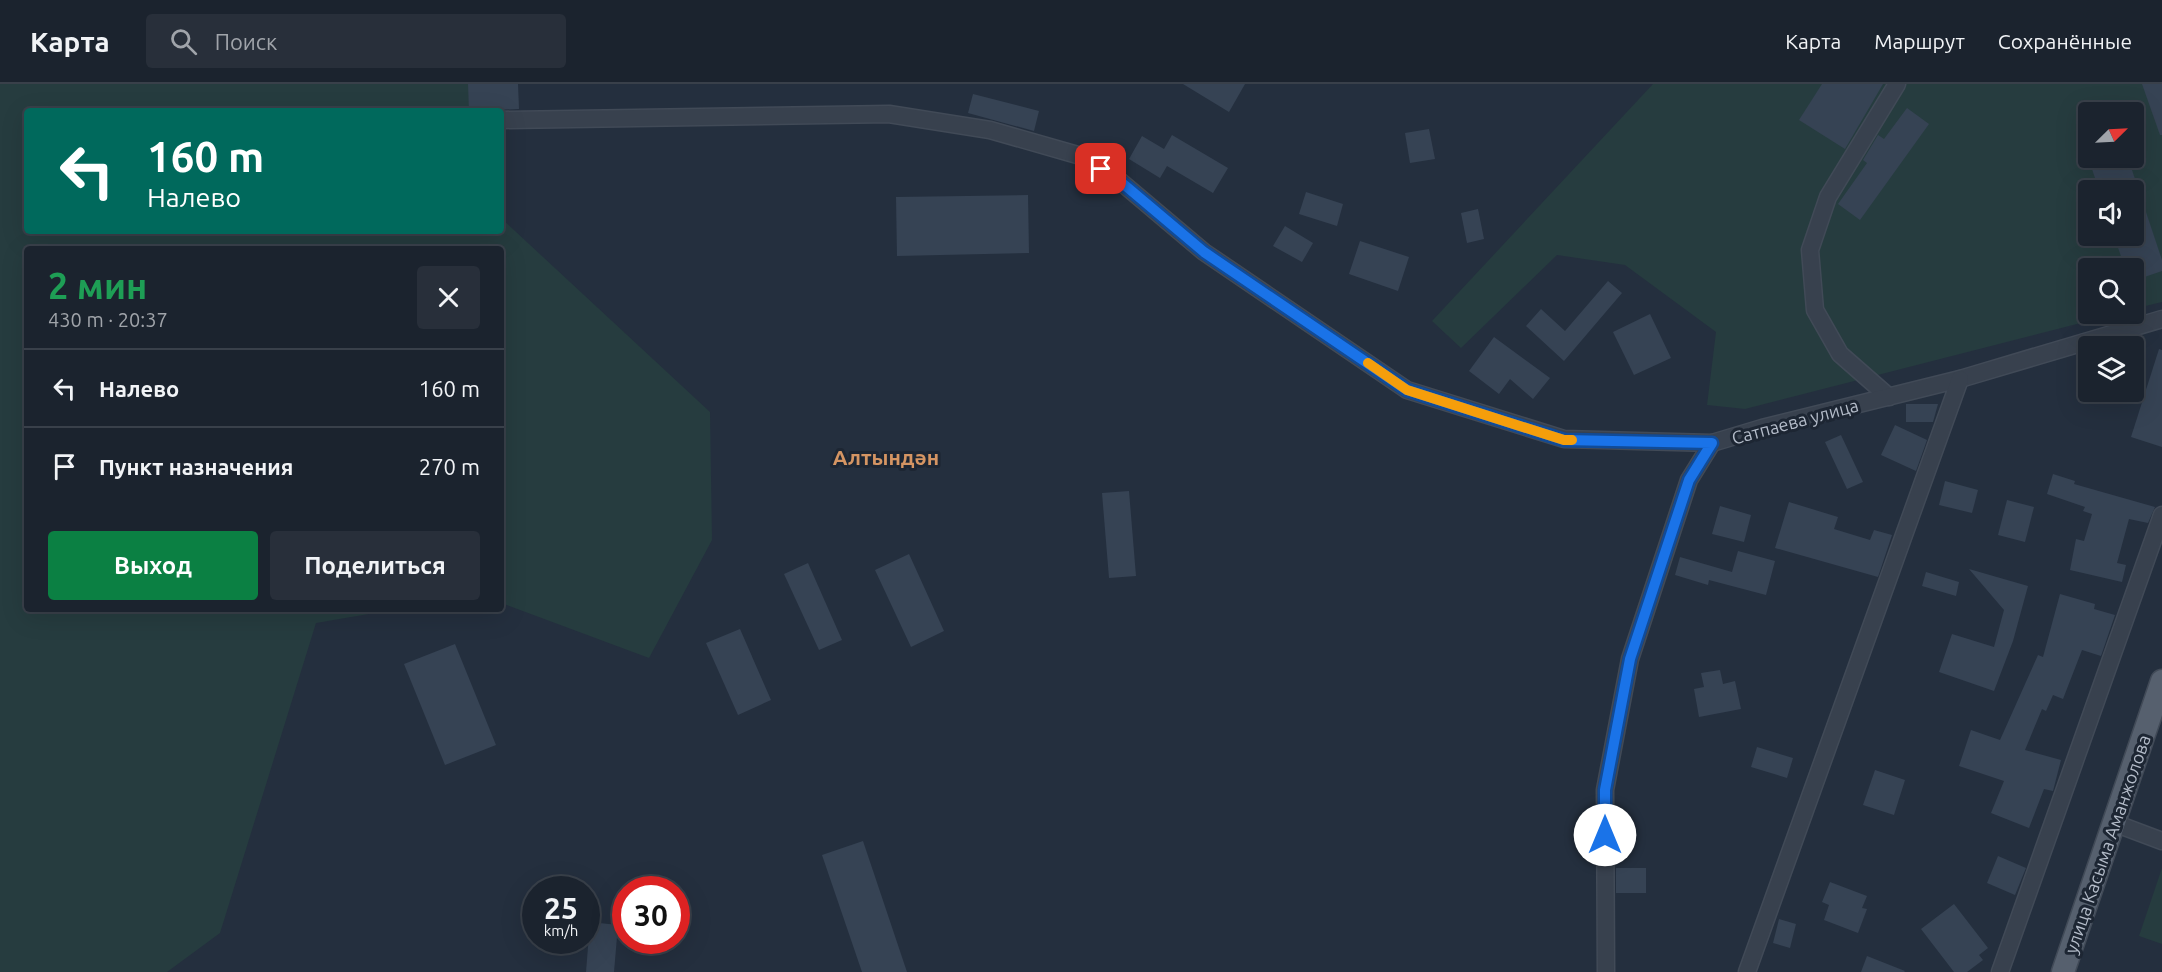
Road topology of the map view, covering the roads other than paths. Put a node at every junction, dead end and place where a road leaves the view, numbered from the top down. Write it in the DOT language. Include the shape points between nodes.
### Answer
graph roads {
  1 [pos="1897,84"];
  2 [pos="504,120"];
  3 [pos="2162,319"];
  4 [pos="1960,379"];
  5 [pos="1889,397"];
  6 [pos="1712,443"];
  7 [pos="2162,515"];
  8 [pos="2162,681"];
  9 [pos="2114,823"];
  10 [pos="2162,841"];
  11 [pos="1606,972"];
  12 [pos="1747,972"];
  13 [pos="2000,972"];
  14 [pos="2063,972"];
  1 -- 5 [label="street" via="1828,196 1810,250 1815,310 1840,354"];
  2 -- 6 [label="street" via="889,114 990,130 1081,156 1121,182 1204,252 1407,390 1564,440"];
  3 -- 4 [label="street, Сатпаева улица"];
  4 -- 5 [label="street, Сатпаева улица"];
  4 -- 12 [label="street"];
  5 -- 6 [label="street, Сатпаева улица"];
  6 -- 11 [label="street, Сатпаева улица" via="1689,480 1630,659 1605,790"];
  7 -- 13 [label="street"];
  8 -- 9 [label="main road, улица Касыма Аманжолова"];
  9 -- 10 [label="street"];
  9 -- 14 [label="main road, улица Касыма Аманжолова"];
}
